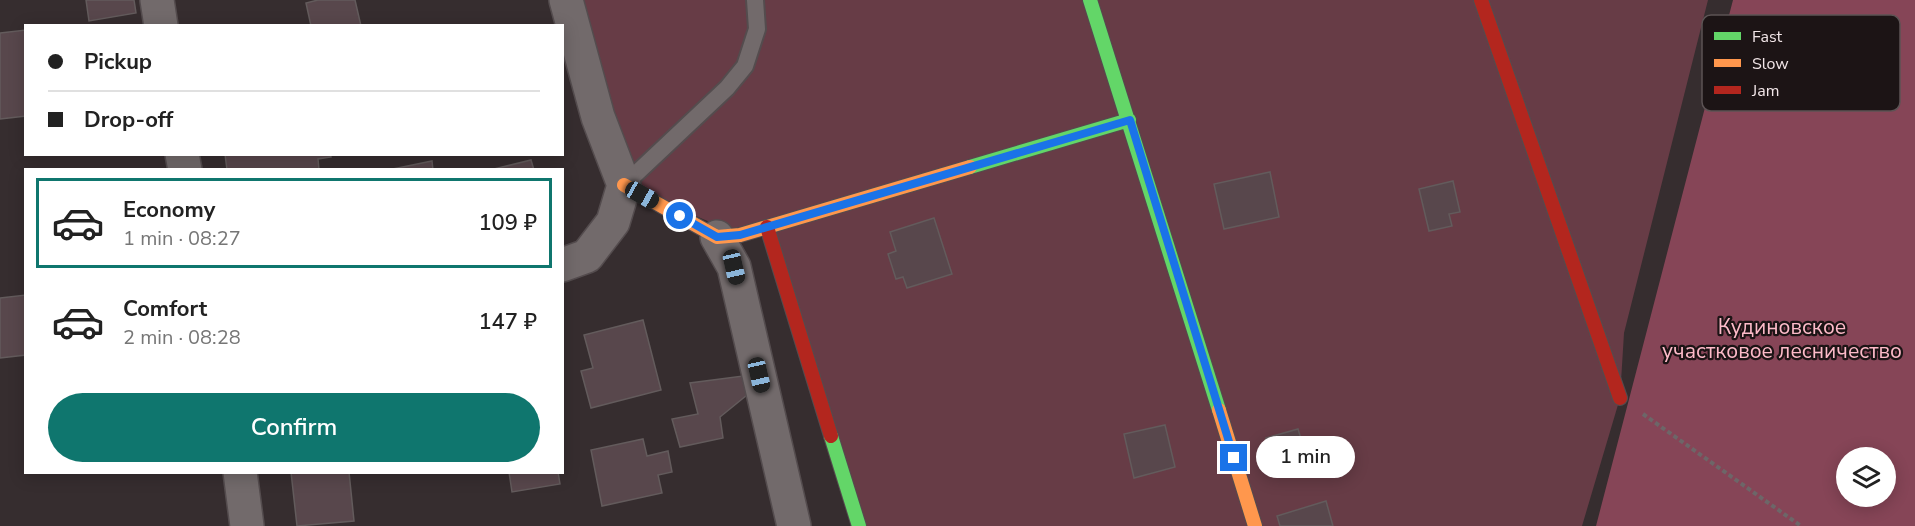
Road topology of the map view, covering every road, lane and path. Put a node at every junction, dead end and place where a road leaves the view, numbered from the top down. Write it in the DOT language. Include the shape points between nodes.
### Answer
graph roads {
  1 [pos="157,0"];
  2 [pos="566,0"];
  3 [pos="755,0"];
  4 [pos="1090,0"];
  5 [pos="1481,0"];
  6 [pos="161,24"];
  7 [pos="1130,120"];
  8 [pos="624,184"];
  9 [pos="767,227"];
  10 [pos="717,237"];
  11 [pos="564,264"];
  12 [pos="1620,398"];
  13 [pos="240,474"];
  14 [pos="247,526"];
  15 [pos="794,526"];
  16 [pos="859,526"];
  17 [pos="1255,526"];
  18 [pos="1802,526"];
  1 -- 6 [label="street"];
  2 -- 8 [label="street" via="598,117"];
  3 -- 8 [label="lane" via="757,29 746,66 728,88"];
  4 -- 7 [label="street"];
  5 -- 12 [label="street"];
  7 -- 9 [label="street"];
  7 -- 17 [label="street"];
  8 -- 10 [label="street"];
  8 -- 11 [label="street" via="614,222 587,256"];
  9 -- 10 [label="street"];
  9 -- 16 [label="street"];
  10 -- 15 [label="street" via="734,267"];
  12 -- 18 [label="path"];
  13 -- 14 [label="street"];
}
